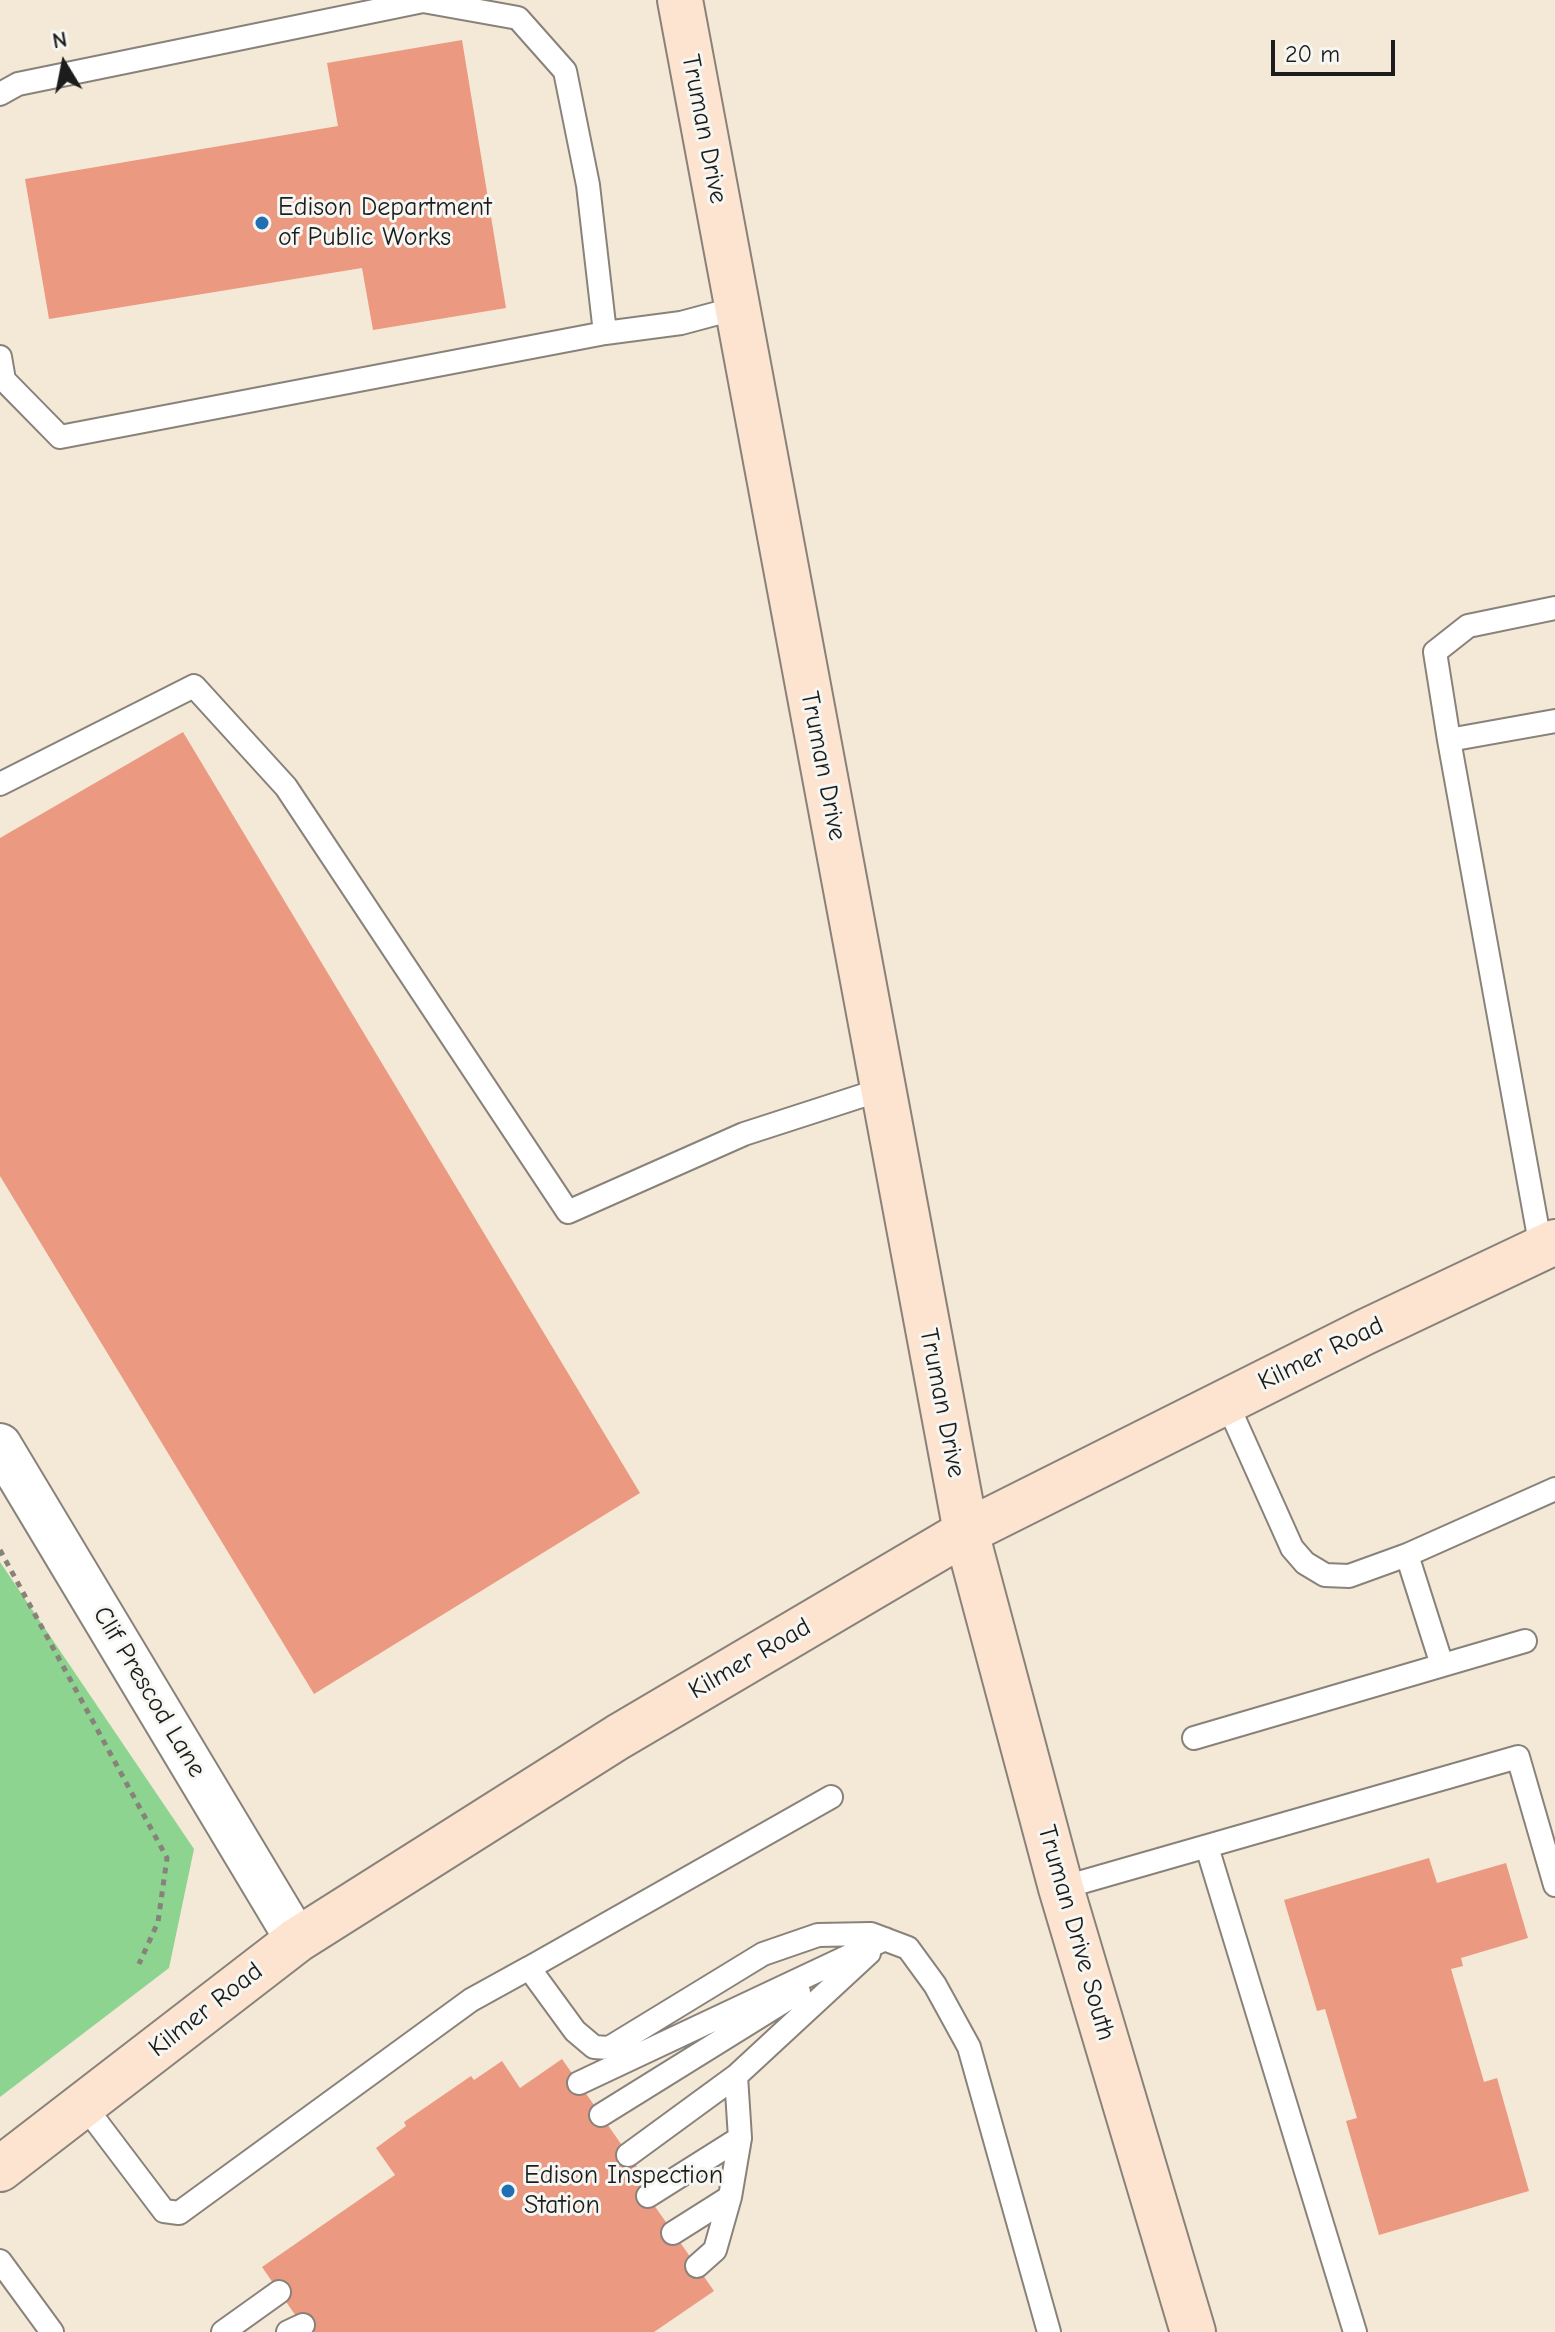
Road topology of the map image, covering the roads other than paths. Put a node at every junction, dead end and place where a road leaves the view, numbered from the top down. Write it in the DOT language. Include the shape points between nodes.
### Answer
graph roads {
  1 [pos="680,0"];
  2 [pos="0,94"];
  3 [pos="737,308"];
  4 [pos="605,333"];
  5 [pos="0,357"];
  6 [pos="1555,608"];
  7 [pos="1555,721"];
  8 [pos="1449,740"];
  9 [pos="0,784"];
  10 [pos="883,1089"];
  11 [pos="1548,1245"];
  12 [pos="1226,1401"];
  13 [pos="0,1445"];
  14 [pos="1555,1489"];
  15 [pos="966,1532"];
  16 [pos="1407,1555"];
  17 [pos="1525,1641"];
  18 [pos="1442,1665"];
  19 [pos="1194,1738"];
  20 [pos="831,1797"];
  21 [pos="1207,1847"];
  22 [pos="1555,1885"];
  23 [pos="1061,1888"];
  24 [pos="885,1939"];
  25 [pos="297,1940"];
  26 [pos="529,1968"];
  27 [pos="736,2076"];
  28 [pos="579,2083"];
  29 [pos="83,2104"];
  30 [pos="601,2115"];
  31 [pos="740,2138"];
  32 [pos="628,2155"];
  33 [pos="0,2169"];
  34 [pos="648,2196"];
  35 [pos="730,2197"];
  36 [pos="673,2233"];
  37 [pos="0,2261"];
  38 [pos="697,2266"];
  39 [pos="279,2292"];
  40 [pos="52,2332"];
  41 [pos="223,2332"];
  42 [pos="1049,2332"];
  43 [pos="1193,2332"];
  44 [pos="1355,2332"];
  1 -- 3 [label="street, Truman Drive"];
  2 -- 4 [label="lane" via="18,84 423,1 518,18 565,71 588,185"];
  3 -- 4 [label="lane" via="681,323"];
  3 -- 10 [label="street, Truman Drive"];
  4 -- 5 [label="lane" via="60,437 4,380"];
  6 -- 8 [label="lane" via="1468,626 1435,652"];
  7 -- 8 [label="lane"];
  8 -- 11 [label="lane"];
  9 -- 10 [label="lane" via="194,686 286,787 568,1212 744,1134"];
  10 -- 15 [label="street, Truman Drive"];
  11 -- 12 [label="street, Kilmer Road"];
  12 -- 15 [label="street, Kilmer Road"];
  12 -- 16 [label="lane" via="1292,1548 1305,1563 1325,1575 1349,1576"];
  13 -- 25 [label="street, Clif Prescod Lane"];
  14 -- 16 [label="lane"];
  15 -- 23 [label="street, Truman Drive South"];
  15 -- 25 [label="street, Kilmer Road" via="618,1737"];
  16 -- 18 [label="lane"];
  17 -- 18 [label="lane"];
  18 -- 19 [label="lane"];
  20 -- 26 [label="lane"];
  21 -- 22 [label="lane" via="1518,1757"];
  21 -- 23 [label="lane"];
  21 -- 44 [label="lane"];
  23 -- 43 [label="street, Truman Drive South"];
  24 -- 26 [label="lane" via="871,1934 818,1935 763,1954 609,2048 594,2047 575,2031"];
  24 -- 27 [label="lane"];
  24 -- 28 [label="lane"];
  24 -- 30 [label="lane"];
  24 -- 42 [label="lane" via="908,1948 969,2047"];
  25 -- 29 [label="street, Kilmer Road"];
  26 -- 29 [label="lane" via="471,2000 179,2213 164,2211"];
  27 -- 31 [label="lane"];
  27 -- 32 [label="lane"];
  29 -- 33 [label="street, Kilmer Road"];
  31 -- 34 [label="lane"];
  31 -- 35 [label="lane"];
  35 -- 36 [label="lane"];
  35 -- 38 [label="lane" via="715,2250"];
  37 -- 40 [label="lane"];
  39 -- 41 [label="lane"];
}
